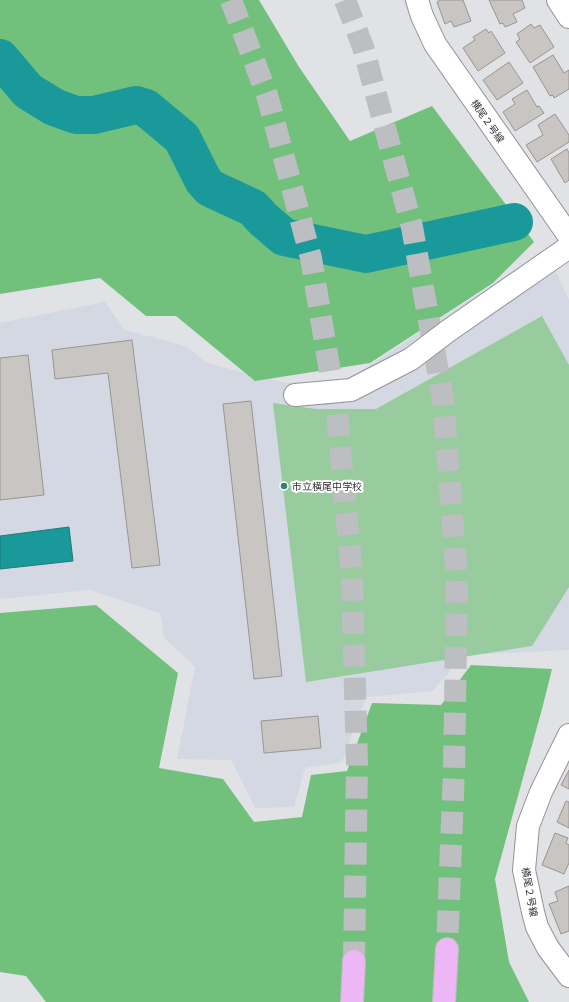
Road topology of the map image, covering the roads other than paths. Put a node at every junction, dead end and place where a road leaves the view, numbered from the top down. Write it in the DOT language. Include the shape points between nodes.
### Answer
graph roads {
  1 [pos="417,0"];
  2 [pos="558,0"];
  3 [pos="569,17"];
  4 [pos="569,236"];
  5 [pos="569,247"];
  6 [pos="295,395"];
  7 [pos="569,735"];
  8 [pos="447,948"];
  9 [pos="354,961"];
  10 [pos="569,976"];
  11 [pos="352,1002"];
  12 [pos="444,1002"];
  1 -- 4 [label="street, 横尾２号線" via="435,44"];
  2 -- 3 [label="street"];
  5 -- 6 [label="street" via="411,359 351,390"];
  7 -- 10 [label="street, 横尾２号線" via="528,826 524,870 537,927 548,948"];
  8 -- 12 [label="highway"];
  9 -- 11 [label="highway"];
}
